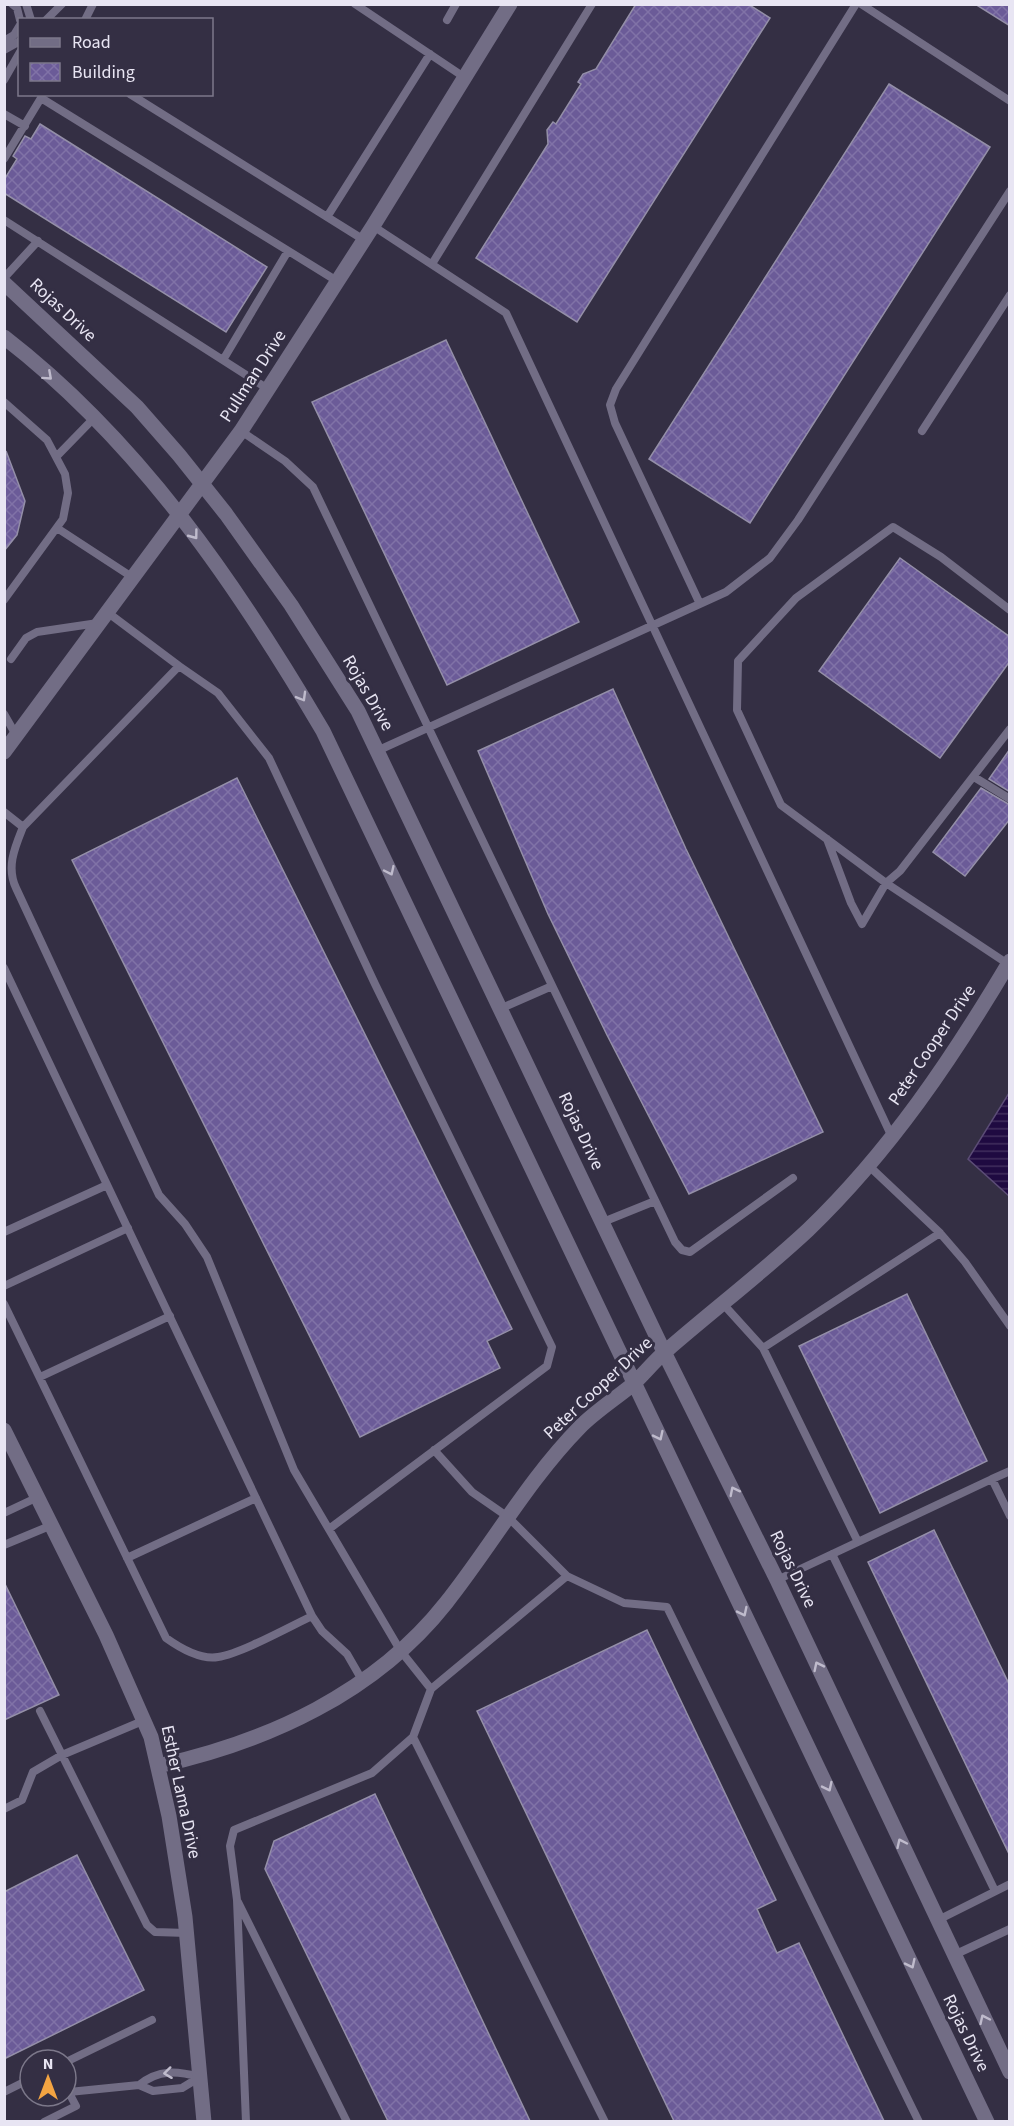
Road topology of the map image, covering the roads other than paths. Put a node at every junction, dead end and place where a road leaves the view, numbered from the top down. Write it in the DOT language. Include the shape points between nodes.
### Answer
graph roads {
  1 [pos="12,4"];
  2 [pos="62,4"];
  3 [pos="93,4"];
  4 [pos="355,4"];
  5 [pos="456,4"];
  6 [pos="510,4"];
  7 [pos="592,4"];
  8 [pos="856,4"];
  9 [pos="861,4"];
  10 [pos="20,18"];
  11 [pos="48,18"];
  12 [pos="86,18"];
  13 [pos="447,20"];
  14 [pos="18,29"];
  15 [pos="4,41"];
  16 [pos="18,42"];
  17 [pos="4,50"];
  18 [pos="430,54"];
  19 [pos="18,56"];
  20 [pos="465,76"];
  21 [pos="4,80"];
  22 [pos="133,96"];
  23 [pos="1010,101"];
  24 [pos="4,114"];
  25 [pos="25,126"];
  26 [pos="4,159"];
  27 [pos="1010,191"];
  28 [pos="327,217"];
  29 [pos="4,220"];
  30 [pos="373,226"];
  31 [pos="364,240"];
  32 [pos="38,241"];
  33 [pos="288,251"];
  34 [pos="432,264"];
  35 [pos="4,278"];
  36 [pos="337,281"];
  37 [pos="4,283"];
  38 [pos="1010,295"];
  39 [pos="4,337"];
  40 [pos="223,360"];
  41 [pos="268,389"];
  42 [pos="4,402"];
  43 [pos="94,418"];
  44 [pos="241,431"];
  45 [pos="922,431"];
  46 [pos="57,456"];
  47 [pos="202,484"];
  48 [pos="178,514"];
  49 [pos="57,528"];
  50 [pos="132,577"];
  51 [pos="4,600"];
  52 [pos="700,604"];
  53 [pos="1010,610"];
  54 [pos="103,618"];
  55 [pos="651,626"];
  56 [pos="11,659"];
  57 [pos="179,666"];
  58 [pos="4,714"];
  59 [pos="428,727"];
  60 [pos="1010,729"];
  61 [pos="11,732"];
  62 [pos="379,750"];
  63 [pos="4,752"];
  64 [pos="974,777"];
  65 [pos="1010,799"];
  66 [pos="4,812"];
  67 [pos="23,827"];
  68 [pos="827,839"];
  69 [pos="886,883"];
  70 [pos="1009,963"];
  71 [pos="4,969"];
  72 [pos="552,986"];
  73 [pos="502,1008"];
  74 [pos="892,1137"];
  75 [pos="869,1166"];
  76 [pos="793,1178"];
  77 [pos="107,1185"];
  78 [pos="655,1201"];
  79 [pos="603,1222"];
  80 [pos="128,1228"];
  81 [pos="4,1232"];
  82 [pos="940,1233"];
  83 [pos="4,1286"];
  84 [pos="4,1304"];
  85 [pos="724,1305"];
  86 [pos="170,1316"];
  87 [pos="1010,1326"];
  88 [pos="763,1348"];
  89 [pos="664,1352"];
  90 [pos="40,1377"];
  91 [pos="633,1383"];
  92 [pos="4,1430"];
  93 [pos="434,1450"];
  94 [pos="1010,1471"];
  95 [pos="992,1479"];
  96 [pos="38,1497"];
  97 [pos="256,1498"];
  98 [pos="4,1513"];
  99 [pos="1010,1516"];
  100 [pos="508,1517"];
  101 [pos="52,1526"];
  102 [pos="329,1529"];
  103 [pos="858,1542"];
  104 [pos="4,1545"];
  105 [pos="832,1554"];
  106 [pos="127,1558"];
  107 [pos="567,1576"];
  108 [pos="777,1580"];
  109 [pos="312,1616"];
  110 [pos="400,1650"];
  111 [pos="362,1680"];
  112 [pos="431,1689"];
  113 [pos="40,1711"];
  114 [pos="145,1720"];
  115 [pos="413,1737"];
  116 [pos="62,1755"];
  117 [pos="158,1766"];
  118 [pos="4,1809"];
  119 [pos="1010,1884"];
  120 [pos="995,1891"];
  121 [pos="237,1900"];
  122 [pos="938,1920"];
  123 [pos="1010,1929"];
  124 [pos="187,1933"];
  125 [pos="954,1955"];
  126 [pos="152,2020"];
  127 [pos="78,2056"];
  128 [pos="1010,2072"];
  129 [pos="200,2078"];
  130 [pos="18,2085"];
  131 [pos="139,2085"];
  132 [pos="78,2089"];
  133 [pos="4,2092"];
  134 [pos="72,2108"];
  135 [pos="44,2121"];
  136 [pos="204,2121"];
  137 [pos="246,2121"];
  138 [pos="346,2121"];
  139 [pos="605,2121"];
  140 [pos="919,2121"];
  141 [pos="987,2121"];
  1 -- 10 [label="lane"];
  2 -- 11 [label="lane"];
  3 -- 12 [label="lane"];
  4 -- 18 [label="lane"];
  5 -- 13 [label="lane"];
  6 -- 20 [label="main road, Pullman Drive"];
  7 -- 34 [label="lane"];
  8 -- 52 [label="lane" via="616,389 610,405"];
  9 -- 23 [label="lane"];
  14 -- 15 [label="lane"];
  16 -- 17 [label="lane"];
  18 -- 20 [label="lane"];
  18 -- 28 [label="lane"];
  19 -- 21 [label="lane"];
  20 -- 30 [label="main road, Pullman Drive"];
  22 -- 28 [label="lane"];
  24 -- 25 [label="lane"];
  25 -- 26 [label="lane"];
  25 -- 33 [label="lane" via="41,98"];
  27 -- 52 [label="lane" via="770,558 726,592"];
  28 -- 31 [label="lane"];
  29 -- 32 [label="lane"];
  30 -- 31 [label="main road, Pullman Drive"];
  30 -- 34 [label="lane"];
  31 -- 36 [label="main road, Pullman Drive"];
  32 -- 35 [label="lane"];
  32 -- 40 [label="lane"];
  33 -- 36 [label="lane"];
  33 -- 40 [label="lane"];
  34 -- 55 [label="lane" via="506,313"];
  36 -- 41 [label="main road, Pullman Drive"];
  37 -- 47 [label="main road, Rojas Drive" via="137,407"];
  38 -- 45 [label="lane"];
  39 -- 43 [label="main road, Rojas Drive, one-way"];
  40 -- 41 [label="lane"];
  41 -- 44 [label="main road, Pullman Drive"];
  42 -- 46 [label="lane" via="32,425"];
  43 -- 46 [label="lane"];
  43 -- 48 [label="main road, Rojas Drive" via="152,479"];
  44 -- 47 [label="main road, Pullman Drive"];
  44 -- 59 [label="lane" via="285,461 313,487"];
  46 -- 49 [label="lane" via="68,493 63,519"];
  47 -- 48 [label="main road, Pullman Drive"];
  47 -- 62 [label="main road, Rojas Drive" via="291,605"];
  48 -- 50 [label="main road, Pullman Drive"];
  48 -- 91 [label="main road, Rojas Drive, one-way" via="275,649 332,749"];
  49 -- 50 [label="lane"];
  49 -- 51 [label="lane"];
  50 -- 54 [label="main road, Pullman Drive"];
  52 -- 55 [label="lane"];
  53 -- 68 [label="lane" via="941,557 893,527 796,598 738,661 737,710 782,805"];
  54 -- 56 [label="lane" via="37,632 26,638"];
  54 -- 57 [label="lane"];
  54 -- 61 [label="main road, Pullman Drive"];
  55 -- 59 [label="lane"];
  55 -- 74 [label="lane"];
  57 -- 67 [label="lane"];
  57 -- 93 [label="lane" via="218,693 269,758 552,1347 547,1366"];
  58 -- 61 [label="lane"];
  59 -- 62 [label="lane"];
  59 -- 72 [label="lane"];
  60 -- 64 [label="lane"];
  61 -- 63 [label="main road, Pullman Drive"];
  62 -- 73 [label="main road, Rojas Drive"];
  64 -- 65 [label="lane"];
  64 -- 69 [label="lane" via="900,871"];
  66 -- 67 [label="lane"];
  67 -- 102 [label="lane" via="12,855 12,879 159,1195 207,1257 294,1470"];
  68 -- 69 [label="lane"];
  68 -- 69 [label="lane" via="862,924"];
  69 -- 70 [label="lane"];
  70 -- 74 [label="main road, Peter Cooper Drive" via="961,1043"];
  71 -- 77 [label="lane"];
  72 -- 73 [label="lane"];
  72 -- 78 [label="lane"];
  73 -- 79 [label="main road, Rojas Drive"];
  74 -- 75 [label="main road, Peter Cooper Drive"];
  75 -- 82 [label="lane"];
  75 -- 85 [label="main road, Peter Cooper Drive" via="808,1229"];
  76 -- 78 [label="lane" via="690,1252 675,1242"];
  77 -- 80 [label="lane"];
  77 -- 81 [label="lane"];
  78 -- 79 [label="lane"];
  79 -- 89 [label="main road, Rojas Drive"];
  80 -- 83 [label="lane"];
  80 -- 86 [label="lane"];
  82 -- 87 [label="lane"];
  82 -- 88 [label="lane"];
  84 -- 90 [label="lane"];
  85 -- 88 [label="lane"];
  85 -- 89 [label="main road, Peter Cooper Drive"];
  86 -- 90 [label="lane"];
  86 -- 97 [label="lane"];
  88 -- 103 [label="lane"];
  89 -- 91 [label="main road, Peter Cooper Drive"];
  108 -- 89 [label="main road, Rojas Drive, one-way"];
  90 -- 106 [label="lane"];
  91 -- 100 [label="main road, Peter Cooper Drive" via="563,1445"];
  91 -- 141 [label="main road, Rojas Drive, one-way"];
  92 -- 96 [label="main road, Esther Lama Drive"];
  93 -- 100 [label="lane" via="472,1492"];
  93 -- 102 [label="lane"];
  94 -- 95 [label="lane"];
  95 -- 99 [label="lane"];
  95 -- 103 [label="lane"];
  96 -- 98 [label="lane"];
  96 -- 101 [label="main road, Esther Lama Drive"];
  97 -- 106 [label="lane"];
  97 -- 109 [label="lane"];
  100 -- 107 [label="lane"];
  100 -- 110 [label="main road, Peter Cooper Drive" via="444,1606"];
  101 -- 104 [label="lane"];
  101 -- 114 [label="main road, Esther Lama Drive"];
  102 -- 110 [label="lane"];
  103 -- 105 [label="lane"];
  105 -- 108 [label="lane"];
  105 -- 120 [label="lane"];
  106 -- 109 [label="lane" via="166,1638 200,1656 226,1654"];
  107 -- 112 [label="lane"];
  107 -- 140 [label="lane" via="624,1603 667,1607"];
  122 -- 108 [label="main road, Rojas Drive, one-way"];
  109 -- 111 [label="lane" via="347,1654"];
  110 -- 111 [label="main road, Peter Cooper Drive"];
  110 -- 112 [label="lane"];
  111 -- 117 [label="main road, Peter Cooper Drive" via="324,1705 249,1741"];
  112 -- 115 [label="lane"];
  113 -- 116 [label="lane"];
  114 -- 116 [label="lane"];
  114 -- 117 [label="main road, Esther Lama Drive"];
  115 -- 121 [label="lane" via="372,1773 234,1830 230,1846"];
  115 -- 139 [label="lane"];
  116 -- 118 [label="lane" via="33,1772 22,1800"];
  116 -- 124 [label="lane" via="147,1925 155,1932"];
  117 -- 124 [label="main road, Esther Lama Drive"];
  119 -- 120 [label="lane"];
  120 -- 122 [label="lane"];
  121 -- 137 [label="lane"];
  121 -- 138 [label="lane"];
  122 -- 125 [label="main road, Rojas Drive"];
  123 -- 125 [label="lane"];
  124 -- 129 [label="main road, Esther Lama Drive"];
  128 -- 125 [label="main road, Rojas Drive, one-way"];
  126 -- 127 [label="lane"];
  129 -- 131 [label="lane" via="182,2088 153,2091"];
  129 -- 131 [label="lane, one-way" via="177,2072 152,2075"];
  129 -- 136 [label="main road, Esther Lama Drive"];
  130 -- 133 [label="lane"];
  131 -- 132 [label="lane"];
  134 -- 135 [label="lane"];
}
